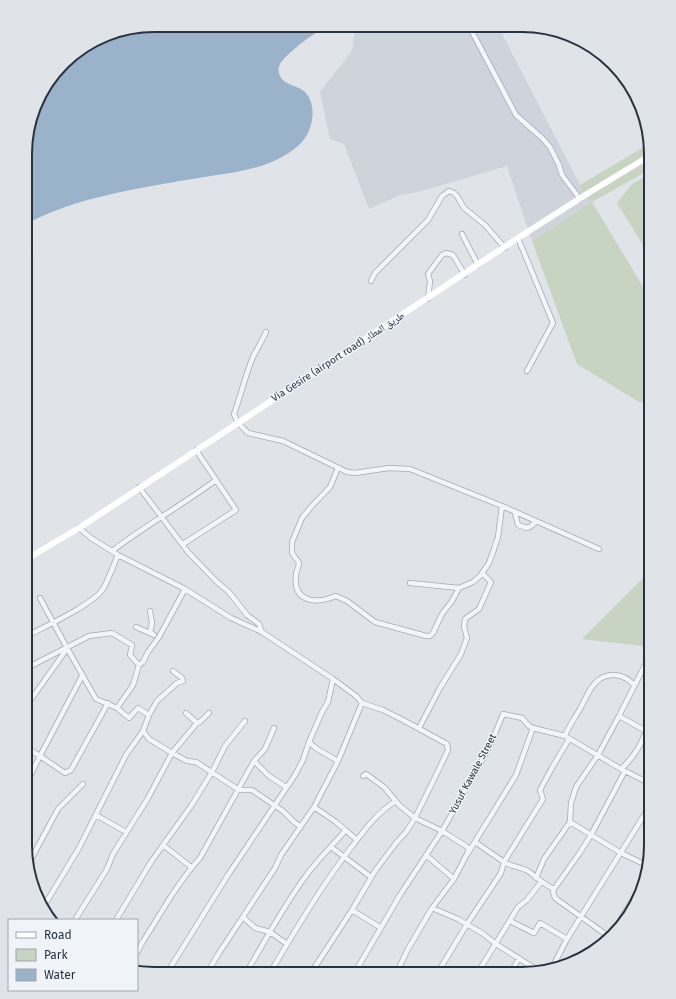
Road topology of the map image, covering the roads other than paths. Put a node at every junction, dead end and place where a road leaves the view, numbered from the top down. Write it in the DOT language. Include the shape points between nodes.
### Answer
graph roads {
  1 [pos="472,32"];
  2 [pos="644,159"];
  3 [pos="580,199"];
  4 [pos="462,234"];
  5 [pos="518,238"];
  6 [pos="505,248"];
  7 [pos="478,265"];
  8 [pos="465,275"];
  9 [pos="370,281"];
  10 [pos="428,299"];
  11 [pos="266,332"];
  12 [pos="526,371"];
  13 [pos="238,423"];
  14 [pos="196,450"];
  15 [pos="338,468"];
  16 [pos="216,480"];
  17 [pos="139,487"];
  18 [pos="502,506"];
  19 [pos="515,513"];
  20 [pos="162,517"];
  21 [pos="536,522"];
  22 [pos="79,528"];
  23 [pos="183,544"];
  24 [pos="599,549"];
  25 [pos="112,551"];
  26 [pos="118,555"];
  27 [pos="32,556"];
  28 [pos="482,573"];
  29 [pos="410,582"];
  30 [pos="459,588"];
  31 [pos="185,589"];
  32 [pos="40,598"];
  33 [pos="150,611"];
  34 [pos="53,623"];
  35 [pos="136,627"];
  36 [pos="262,632"];
  37 [pos="32,634"];
  38 [pos="156,636"];
  39 [pos="67,648"];
  40 [pos="139,665"];
  41 [pos="644,665"];
  42 [pos="32,666"];
  43 [pos="172,671"];
  44 [pos="82,676"];
  45 [pos="333,679"];
  46 [pos="634,685"];
  47 [pos="32,694"];
  48 [pos="108,703"];
  49 [pos="362,703"];
  50 [pos="117,708"];
  51 [pos="186,713"];
  52 [pos="209,713"];
  53 [pos="148,715"];
  54 [pos="619,716"];
  55 [pos="245,721"];
  56 [pos="197,723"];
  57 [pos="274,728"];
  58 [pos="419,728"];
  59 [pos="533,728"];
  60 [pos="143,731"];
  61 [pos="644,731"];
  62 [pos="644,736"];
  63 [pos="567,737"];
  64 [pos="309,742"];
  65 [pos="32,751"];
  66 [pos="172,754"];
  67 [pos="598,755"];
  68 [pos="40,756"];
  69 [pos="338,760"];
  70 [pos="254,761"];
  71 [pos="623,770"];
  72 [pos="32,772"];
  73 [pos="212,772"];
  74 [pos="363,776"];
  75 [pos="644,780"];
  76 [pos="83,784"];
  77 [pos="286,787"];
  78 [pos="239,790"];
  79 [pos="396,801"];
  80 [pos="274,806"];
  81 [pos="314,806"];
  82 [pos="96,815"];
  83 [pos="644,815"];
  84 [pos="415,818"];
  85 [pos="570,822"];
  86 [pos="301,826"];
  87 [pos="345,831"];
  88 [pos="442,831"];
  89 [pos="126,832"];
  90 [pos="591,835"];
  91 [pos="357,840"];
  92 [pos="475,842"];
  93 [pos="163,845"];
  94 [pos="331,847"];
  95 [pos="621,853"];
  96 [pos="467,854"];
  97 [pos="426,855"];
  98 [pos="33,857"];
  99 [pos="344,857"];
  100 [pos="504,862"];
  101 [pos="643,863"];
  102 [pos="191,867"];
  103 [pos="371,877"];
  104 [pos="536,878"];
  105 [pos="454,879"];
  106 [pos="541,882"];
  107 [pos="554,889"];
  108 [pos="46,902"];
  109 [pos="432,908"];
  110 [pos="352,910"];
  111 [pos="243,917"];
  112 [pos="580,917"];
  113 [pos="76,919"];
  114 [pos="117,919"];
  115 [pos="510,921"];
  116 [pos="467,924"];
  117 [pos="381,928"];
  118 [pos="270,932"];
  119 [pos="605,934"];
  120 [pos="567,939"];
  121 [pos="287,944"];
  122 [pos="496,944"];
  123 [pos="138,951"];
  124 [pos="519,958"];
  125 [pos="555,962"];
  126 [pos="171,967"];
  127 [pos="211,967"];
  128 [pos="250,967"];
  129 [pos="274,967"];
  130 [pos="315,967"];
  131 [pos="358,967"];
  132 [pos="400,967"];
  133 [pos="441,967"];
  134 [pos="481,967"];
  135 [pos="514,967"];
  136 [pos="532,967"];
  1 -- 3 [label="street" via="516,115 550,147 562,175"];
  2 -- 3 [label="main road, Via Gesire (airport road) طريق المطار"];
  3 -- 5 [label="main road, Via Gesire (airport road) طريق المطار"];
  4 -- 7 [label="street"];
  5 -- 6 [label="main road, Via Gesire (airport road) طريق المطار"];
  5 -- 12 [label="street" via="553,322"];
  6 -- 7 [label="main road, Via Gesire (airport road) طريق المطار"];
  6 -- 9 [label="street" via="485,225 464,208 457,196 449,191 442,196 428,220"];
  7 -- 8 [label="main road, Via Gesire (airport road) طريق المطار"];
  8 -- 10 [label="main road, Via Gesire (airport road) طريق المطار"];
  8 -- 10 [label="street" via="453,255 442,254 428,274"];
  10 -- 13 [label="main road, Via Gesire (airport road) طريق المطار"];
  11 -- 13 [label="street" via="240,391 234,414"];
  13 -- 14 [label="main road, Via Gesire (airport road) طريق المطار"];
  13 -- 15 [label="street" via="248,433 283,441"];
  14 -- 16 [label="street"];
  14 -- 17 [label="main road, Via Gesire (airport road) طريق المطار"];
  15 -- 18 [label="street" via="355,473 389,468 410,469"];
  15 -- 30 [label="street" via="330,487 302,518 292,542 292,553 299,562 296,574 301,594 312,601 322,601 336,596 375,622 430,636"];
  16 -- 20 [label="street"];
  16 -- 23 [label="street" via="236,510"];
  17 -- 20 [label="street"];
  17 -- 22 [label="main road, Via Gesire (airport road) طريق المطار"];
  18 -- 19 [label="street"];
  18 -- 28 [label="street" via="498,537 489,563"];
  19 -- 21 [label="street"];
  19 -- 21 [label="street" via="518,525 526,528"];
  20 -- 23 [label="street"];
  20 -- 25 [label="street" via="145,526"];
  21 -- 24 [label="street"];
  22 -- 25 [label="street"];
  22 -- 27 [label="main road, Via Gesire (airport road) طريق المطار"];
  23 -- 36 [label="street" via="229,592 247,615 259,624"];
  25 -- 26 [label="street"];
  26 -- 31 [label="street"];
  26 -- 34 [label="street" via="102,591"];
  28 -- 30 [label="street" via="473,582"];
  28 -- 58 [label="street" via="491,582 479,610 465,619 467,638 461,654"];
  29 -- 30 [label="street"];
  31 -- 36 [label="street" via="231,618"];
  31 -- 38 [label="street"];
  32 -- 34 [label="street"];
  33 -- 38 [label="street" via="150,632"];
  34 -- 37 [label="street"];
  34 -- 39 [label="street"];
  35 -- 38 [label="street"];
  36 -- 45 [label="street"];
  38 -- 40 [label="street"];
  39 -- 40 [label="street" via="89,636 112,633 132,645 130,655"];
  39 -- 42 [label="street"];
  39 -- 44 [label="street"];
  39 -- 47 [label="street"];
  40 -- 50 [label="street" via="133,685"];
  41 -- 46 [label="street"];
  43 -- 53 [label="street" via="183,681 177,683 157,701"];
  44 -- 48 [label="street" via="96,699"];
  44 -- 68 [label="street"];
  45 -- 49 [label="street"];
  45 -- 64 [label="street" via="328,702"];
  46 -- 54 [label="street"];
  46 -- 63 [label="street" via="623,676 602,677 587,693"];
  48 -- 50 [label="street"];
  48 -- 68 [label="street" via="71,770 65,773"];
  49 -- 58 [label="street" via="383,710"];
  49 -- 69 [label="street"];
  50 -- 53 [label="street" via="130,718 138,708"];
  51 -- 56 [label="street"];
  52 -- 56 [label="street"];
  53 -- 60 [label="street"];
  54 -- 61 [label="street"];
  54 -- 67 [label="street"];
  55 -- 73 [label="street" via="225,746"];
  56 -- 66 [label="street"];
  57 -- 70 [label="street" via="265,749"];
  58 -- 84 [label="street" via="442,740 448,747"];
  59 -- 63 [label="street, Yusuf Kawale Street"];
  59 -- 88 [label="street, Yusuf Kawale Street" via="522,718 503,714 492,742"];
  59 -- 92 [label="street" via="516,774"];
  60 -- 66 [label="street" via="149,739"];
  60 -- 82 [label="street" via="126,755"];
  62 -- 71 [label="street"];
  63 -- 67 [label="street, Yusuf Kawale Street"];
  63 -- 100 [label="street" via="540,790 543,799"];
  64 -- 69 [label="street"];
  64 -- 77 [label="street" via="295,775"];
  65 -- 68 [label="street"];
  66 -- 73 [label="street" via="196,762"];
  66 -- 89 [label="street"];
  67 -- 71 [label="street, Yusuf Kawale Street"];
  67 -- 85 [label="street" via="576,788 571,803"];
  68 -- 72 [label="street"];
  69 -- 81 [label="street"];
  70 -- 77 [label="street" via="269,776"];
  70 -- 78 [label="street"];
  71 -- 75 [label="street, Yusuf Kawale Street"];
  71 -- 90 [label="street"];
  73 -- 78 [label="street"];
  73 -- 93 [label="street"];
  74 -- 79 [label="street" via="366,774 374,779"];
  76 -- 98 [label="street" via="58,810"];
  77 -- 80 [label="street"];
  78 -- 80 [label="street" via="252,790"];
  78 -- 102 [label="street" via="200,858"];
  79 -- 84 [label="street"];
  79 -- 91 [label="street" via="373,820"];
  80 -- 86 [label="street"];
  80 -- 126 [label="street"];
  81 -- 86 [label="street"];
  81 -- 87 [label="street"];
  82 -- 89 [label="street"];
  82 -- 108 [label="street"];
  83 -- 95 [label="street"];
  84 -- 88 [label="street"];
  84 -- 103 [label="street"];
  85 -- 90 [label="street"];
  85 -- 104 [label="street" via="544,859"];
  86 -- 111 [label="street"];
  87 -- 91 [label="street"];
  87 -- 94 [label="street"];
  88 -- 96 [label="street" via="466,846"];
  88 -- 97 [label="street, Yusuf Kawale Street"];
  89 -- 113 [label="street" via="107,869"];
  90 -- 95 [label="street"];
  90 -- 107 [label="street"];
  91 -- 99 [label="street"];
  92 -- 96 [label="street"];
  92 -- 100 [label="street"];
  93 -- 102 [label="street"];
  93 -- 114 [label="street"];
  94 -- 99 [label="street"];
  94 -- 118 [label="street" via="306,876"];
  95 -- 101 [label="street"];
  95 -- 112 [label="street"];
  96 -- 105 [label="street"];
  97 -- 105 [label="street"];
  97 -- 117 [label="street, Yusuf Kawale Street"];
  99 -- 103 [label="street"];
  99 -- 121 [label="street"];
  100 -- 104 [label="street" via="526,870"];
  100 -- 116 [label="street" via="501,873"];
  102 -- 123 [label="street"];
  103 -- 110 [label="street"];
  104 -- 106 [label="street"];
  105 -- 109 [label="street"];
  106 -- 107 [label="street"];
  106 -- 115 [label="street" via="518,907"];
  107 -- 112 [label="street" via="555,898"];
  109 -- 116 [label="street"];
  109 -- 132 [label="street"];
  110 -- 117 [label="street"];
  110 -- 130 [label="street"];
  111 -- 118 [label="street" via="255,928"];
  111 -- 127 [label="street"];
  112 -- 119 [label="street"];
  112 -- 120 [label="street"];
  115 -- 120 [label="street" via="534,933 540,923"];
  115 -- 122 [label="street"];
  116 -- 122 [label="street"];
  116 -- 133 [label="street"];
  117 -- 131 [label="street, Yusuf Kawale Street"];
  118 -- 121 [label="street"];
  118 -- 128 [label="street"];
  120 -- 125 [label="street"];
  121 -- 129 [label="street"];
  122 -- 124 [label="street"];
  122 -- 134 [label="street"];
  124 -- 135 [label="street"];
  124 -- 136 [label="street"];
}
